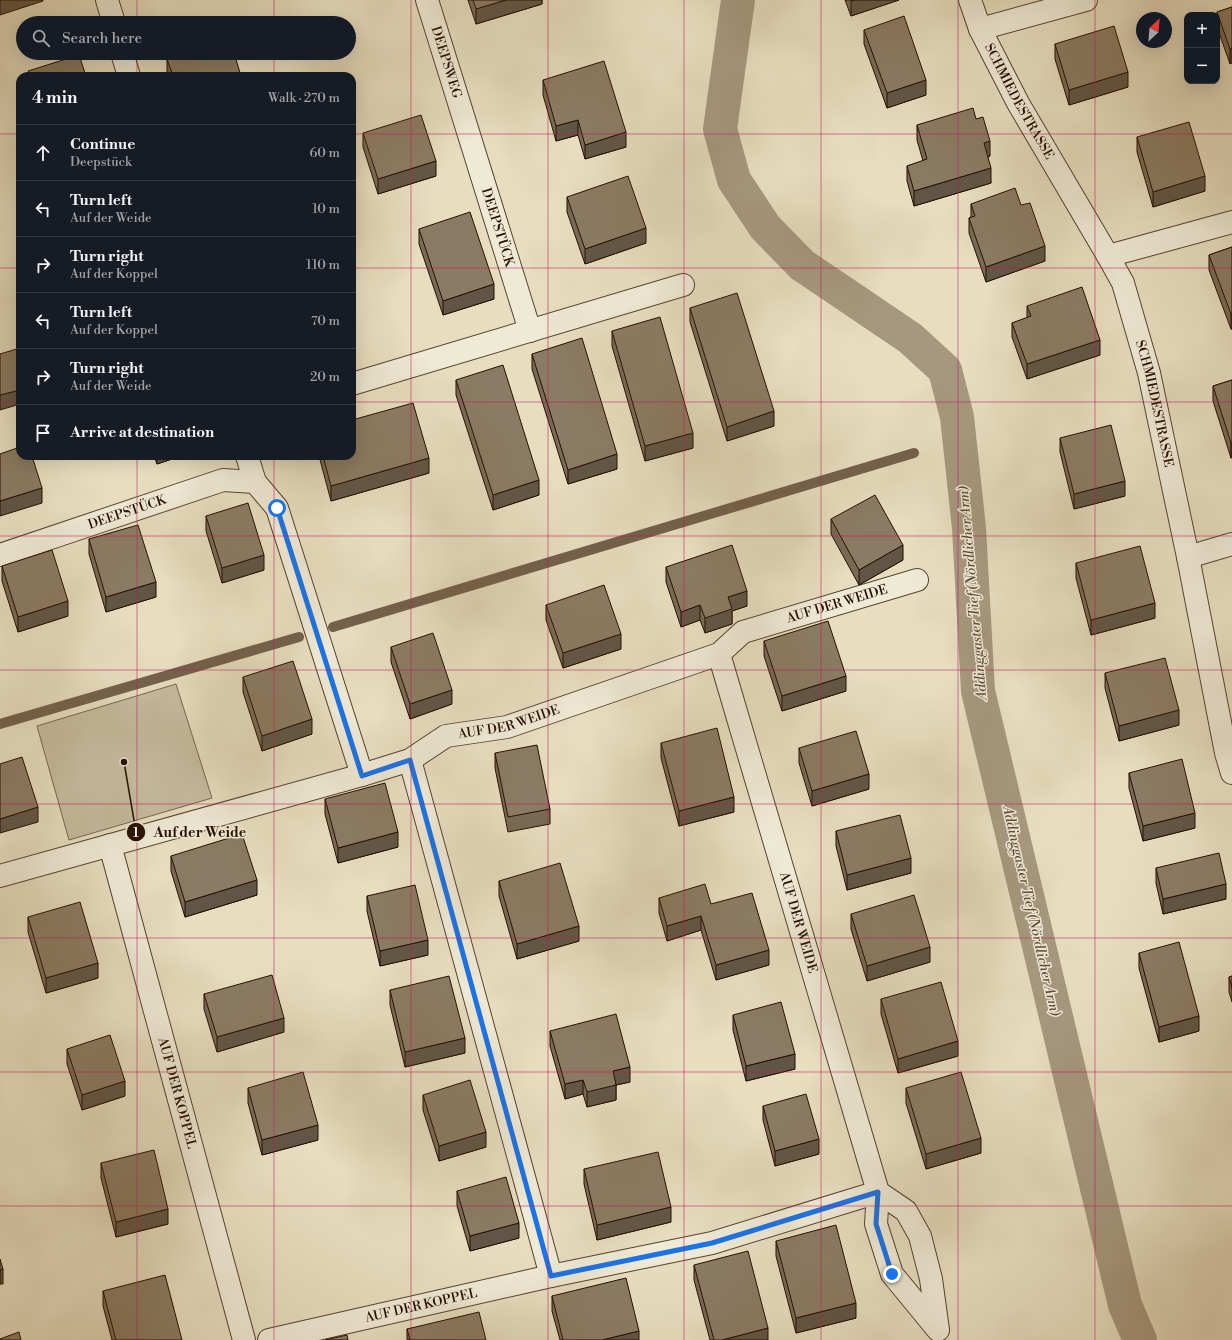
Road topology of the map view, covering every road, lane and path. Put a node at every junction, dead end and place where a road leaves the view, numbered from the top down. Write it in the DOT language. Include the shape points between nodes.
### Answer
graph roads {
  1 [pos="107,0"];
  2 [pos="426,0"];
  3 [pos="970,0"];
  4 [pos="1086,0"];
  5 [pos="112,16"];
  6 [pos="980,29"];
  7 [pos="124,60"];
  8 [pos="128,72"];
  9 [pos="465,124"];
  10 [pos="1232,222"];
  11 [pos="1108,256"];
  12 [pos="683,285"];
  13 [pos="530,331"];
  14 [pos="356,383"];
  15 [pos="248,460"];
  16 [pos="255,482"];
  17 [pos="1232,544"];
  18 [pos="0,555"];
  19 [pos="1188,557"];
  20 [pos="917,580"];
  21 [pos="719,654"];
  22 [pos="410,760"];
  23 [pos="1232,773"];
  24 [pos="362,776"];
  25 [pos="110,845"];
  26 [pos="0,876"];
  27 [pos="878,1192"];
  28 [pos="551,1276"];
  29 [pos="939,1335"];
  30 [pos="244,1340"];
  31 [pos="269,1340"];
  1 -- 5 [label="street"];
  2 -- 9 [label="street, DEEPSWEG"];
  3 -- 6 [label="street, SCHMIEDESTRASSE"];
  4 -- 6 [label="street, SCHMIEDESTRASSE"];
  6 -- 11 [label="street, SCHMIEDESTRASSE" via="1018,103"];
  7 -- 8 [label="street"];
  9 -- 13 [label="street, DEEPSTÜCK"];
  10 -- 11 [label="street"];
  11 -- 19 [label="street, SCHMIEDESTRASSE" via="1122,283 1149,373"];
  12 -- 13 [label="street"];
  13 -- 14 [label="street"];
  15 -- 16 [label="street"];
  16 -- 18 [label="street, DEEPSTÜCK" via="224,480"];
  16 -- 24 [label="street" via="277,508"];
  17 -- 19 [label="street"];
  19 -- 23 [label="street, SCHMIEDESTRASSE"];
  20 -- 21 [label="street, AUF DER WEIDE" via="743,632"];
  21 -- 22 [label="street, AUF DER WEIDE" via="507,727 446,736"];
  21 -- 27 [label="street, AUF DER WEIDE"];
  22 -- 24 [label="street, AUF DER WEIDE"];
  22 -- 28 [label="street"];
  24 -- 25 [label="street, AUF DER WEIDE"];
  25 -- 26 [label="street, AUF DER WEIDE"];
  25 -- 30 [label="street, AUF DER KOPPEL"];
  27 -- 28 [label="street, AUF DER KOPPEL" via="712,1243"];
  27 -- 29 [label="street, AUF DER WEIDE" via="876,1224 892,1274"];
  27 -- 29 [label="street, AUF DER WEIDE" via="906,1211 920,1236 931,1279"];
  28 -- 31 [label="street, AUF DER KOPPEL"];
}
